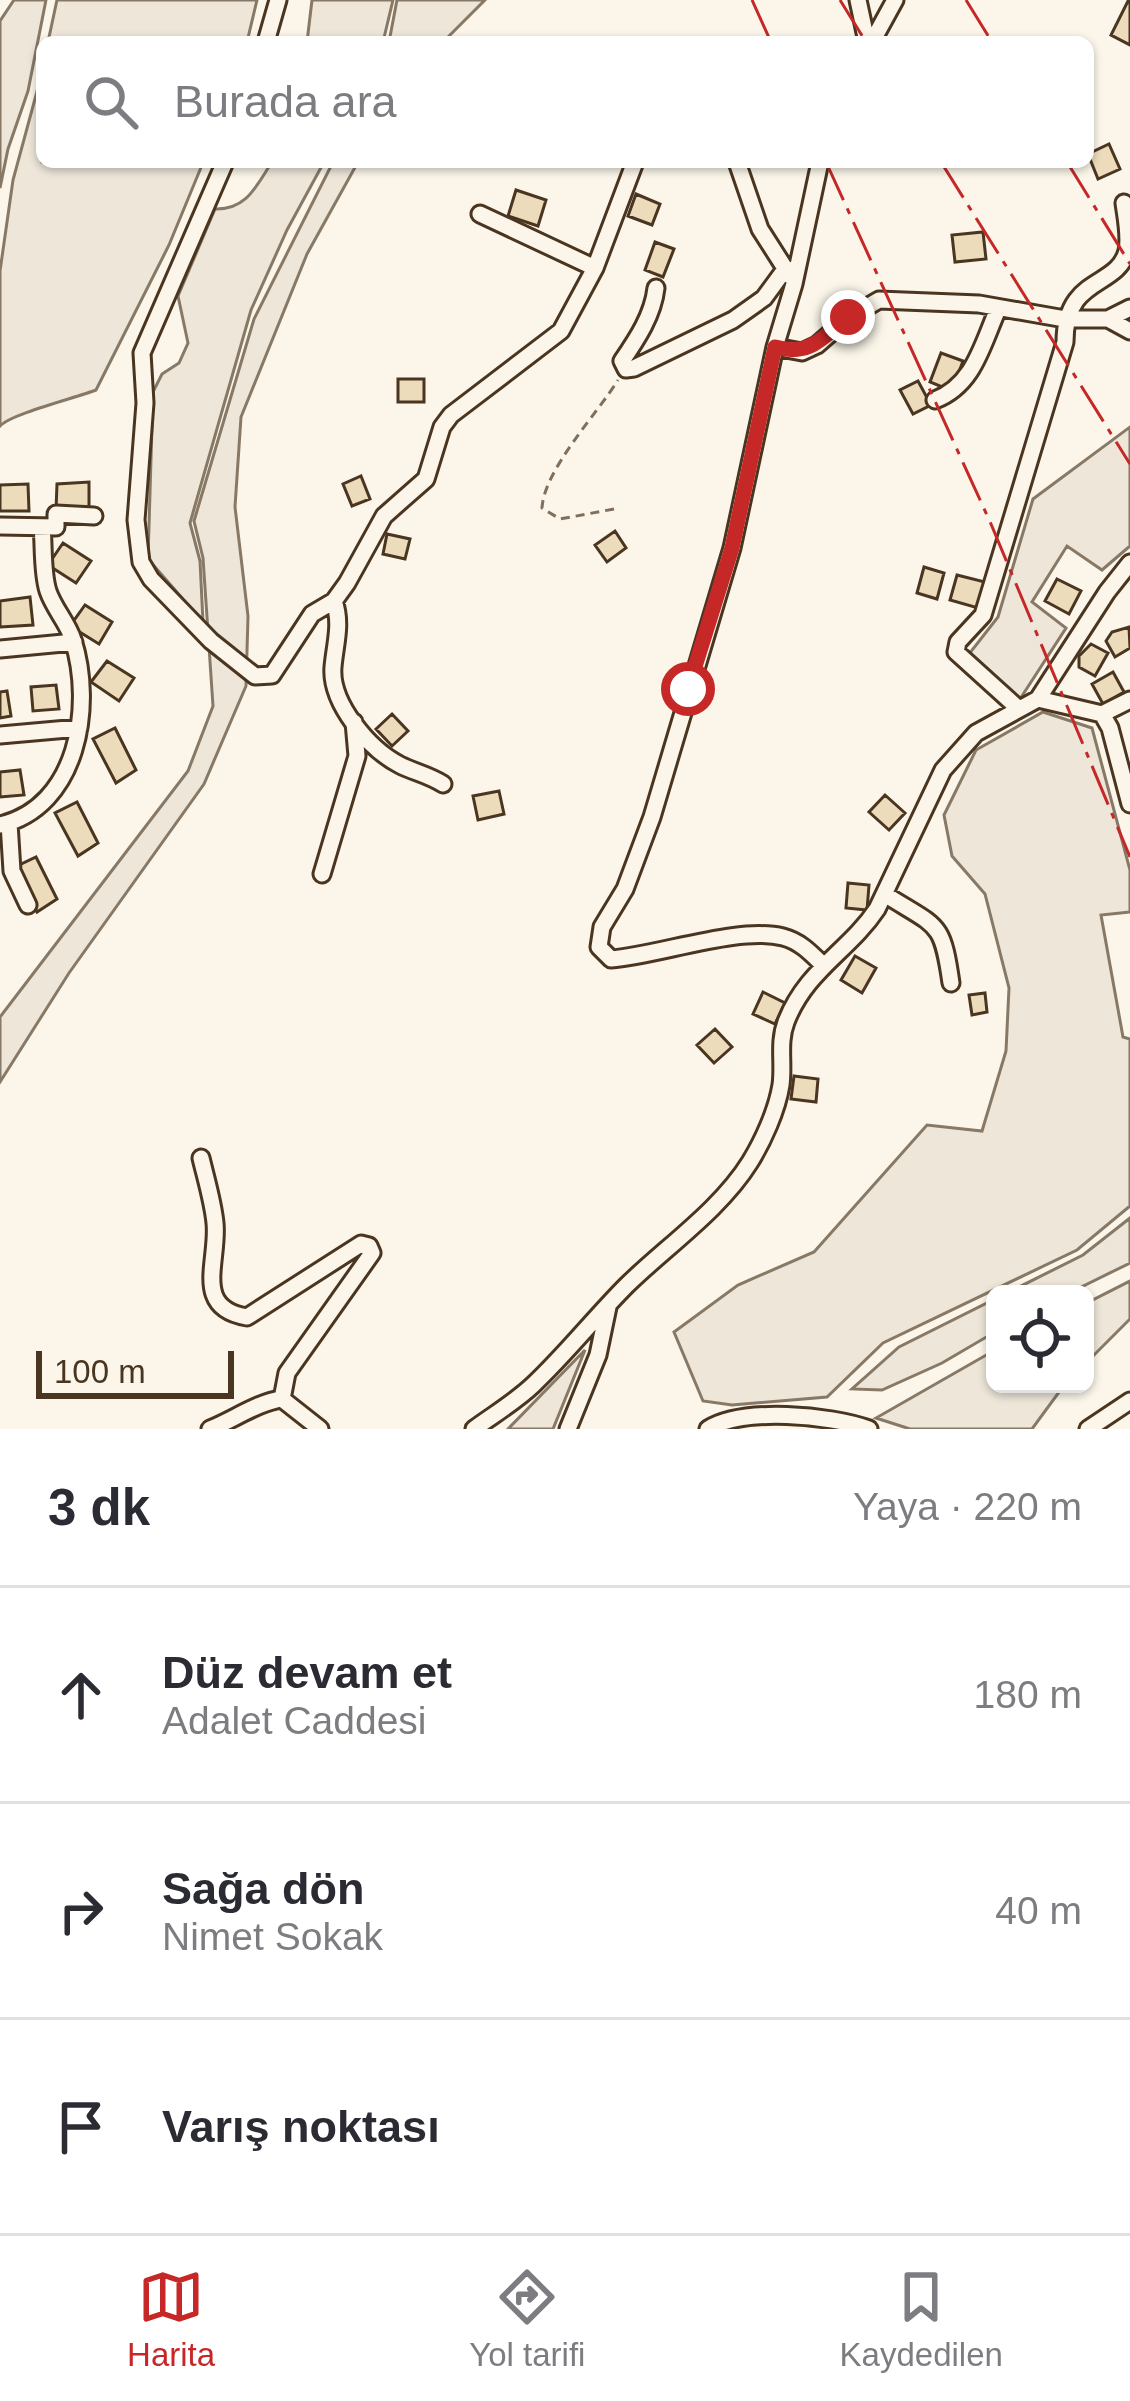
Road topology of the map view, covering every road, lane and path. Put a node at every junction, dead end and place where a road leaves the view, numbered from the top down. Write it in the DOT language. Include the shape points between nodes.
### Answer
graph roads {
  1 [pos="278,0"];
  2 [pos="858,0"];
  3 [pos="896,0"];
  4 [pos="268,36"];
  5 [pos="867,36"];
  6 [pos="873,36"];
  7 [pos="222,168"];
  8 [pos="633,168"];
  9 [pos="739,168"];
  10 [pos="819,168"];
  11 [pos="1124,202"];
  12 [pos="480,214"];
  13 [pos="595,268"];
  14 [pos="786,268"];
  15 [pos="794,284"];
  16 [pos="656,288"];
  17 [pos="1130,308"];
  18 [pos="998,309"];
  19 [pos="1065,319"];
  20 [pos="1108,319"];
  21 [pos="1130,331"];
  22 [pos="775,347"];
  23 [pos="626,369"];
  24 [pos="935,400"];
  25 [pos="614,509"];
  26 [pos="94,516"];
  27 [pos="0,526"];
  28 [pos="42,527"];
  29 [pos="1130,563"];
  30 [pos="334,601"];
  31 [pos="74,642"];
  32 [pos="0,649"];
  33 [pos="1038,699"];
  34 [pos="1130,700"];
  35 [pos="1018,709"];
  36 [pos="1102,714"];
  37 [pos="353,719"];
  38 [pos="79,728"];
  39 [pos="0,735"];
  40 [pos="443,784"];
  41 [pos="1130,804"];
  42 [pos="4,824"];
  43 [pos="322,874"];
  44 [pos="886,895"];
  45 [pos="28,905"];
  46 [pos="822,964"];
  47 [pos="951,983"];
  48 [pos="201,1158"];
  49 [pos="609,1305"];
  50 [pos="282,1399"];
  51 [pos="1130,1402"];
  52 [pos="210,1429"];
  53 [pos="320,1429"];
  54 [pos="474,1429"];
  55 [pos="568,1429"];
  56 [pos="708,1429"];
  57 [pos="869,1429"];
  58 [pos="1088,1429"];
  1 -- 4 [label="street"];
  2 -- 5 [label="street"];
  3 -- 6 [label="street"];
  7 -- 30 [label="street" via="142,353 140,562 255,676 272,676 312,614"];
  8 -- 13 [label="street"];
  9 -- 14 [label="street" via="760,229"];
  10 -- 15 [label="street"];
  11 -- 19 [label="street" via="1126,256 1090,284"];
  12 -- 13 [label="street"];
  13 -- 30 [label="street" via="548,345 451,415 426,479 385,515"];
  14 -- 15 [label="street"];
  14 -- 23 [label="street" via="764,298 733,320"];
  15 -- 22 [label="street"];
  16 -- 23 [label="street" via="622,361"];
  17 -- 20 [label="street"];
  18 -- 19 [label="street"];
  18 -- 22 [label="street" via="879,300 802,352"];
  18 -- 24 [label="street" via="968,377"];
  19 -- 20 [label="street"];
  19 -- 35 [label="street" via="1065,342 990,594 956,652"];
  20 -- 21 [label="street"];
  22 -- 46 [label="street" via="732,548 652,817 599,947 611,959 641,957 754,933 785,937"];
  23 -- 25 [label="path" via="543,494 542,508 560,519"];
  26 -- 28 [label="street" via="56,514 56,527"];
  27 -- 28 [label="street"];
  28 -- 31 [label="street" via="48,590"];
  29 -- 33 [label="street"];
  30 -- 37 [label="street" via="334,682"];
  31 -- 32 [label="street"];
  31 -- 38 [label="street"];
  33 -- 35 [label="street"];
  33 -- 36 [label="street"];
  34 -- 36 [label="street"];
  35 -- 44 [label="street" via="955,753"];
  36 -- 41 [label="street"];
  37 -- 40 [label="street" via="377,749"];
  37 -- 43 [label="street" via="357,756"];
  38 -- 39 [label="street"];
  38 -- 42 [label="street" via="46,800"];
  42 -- 45 [label="street"];
  44 -- 46 [label="street" via="868,924"];
  44 -- 47 [label="street" via="945,937"];
  46 -- 49 [label="street" via="784,1025 781,1084 751,1160"];
  48 -- 50 [label="street" via="216,1226 211,1284 230,1314 248,1317 361,1244 372,1253 287,1373"];
  49 -- 54 [label="street" via="531,1387"];
  49 -- 55 [label="street"];
  50 -- 52 [label="street"];
  50 -- 53 [label="street"];
  51 -- 58 [label="street"];
  56 -- 57 [label="street" via="775,1414"];
}
